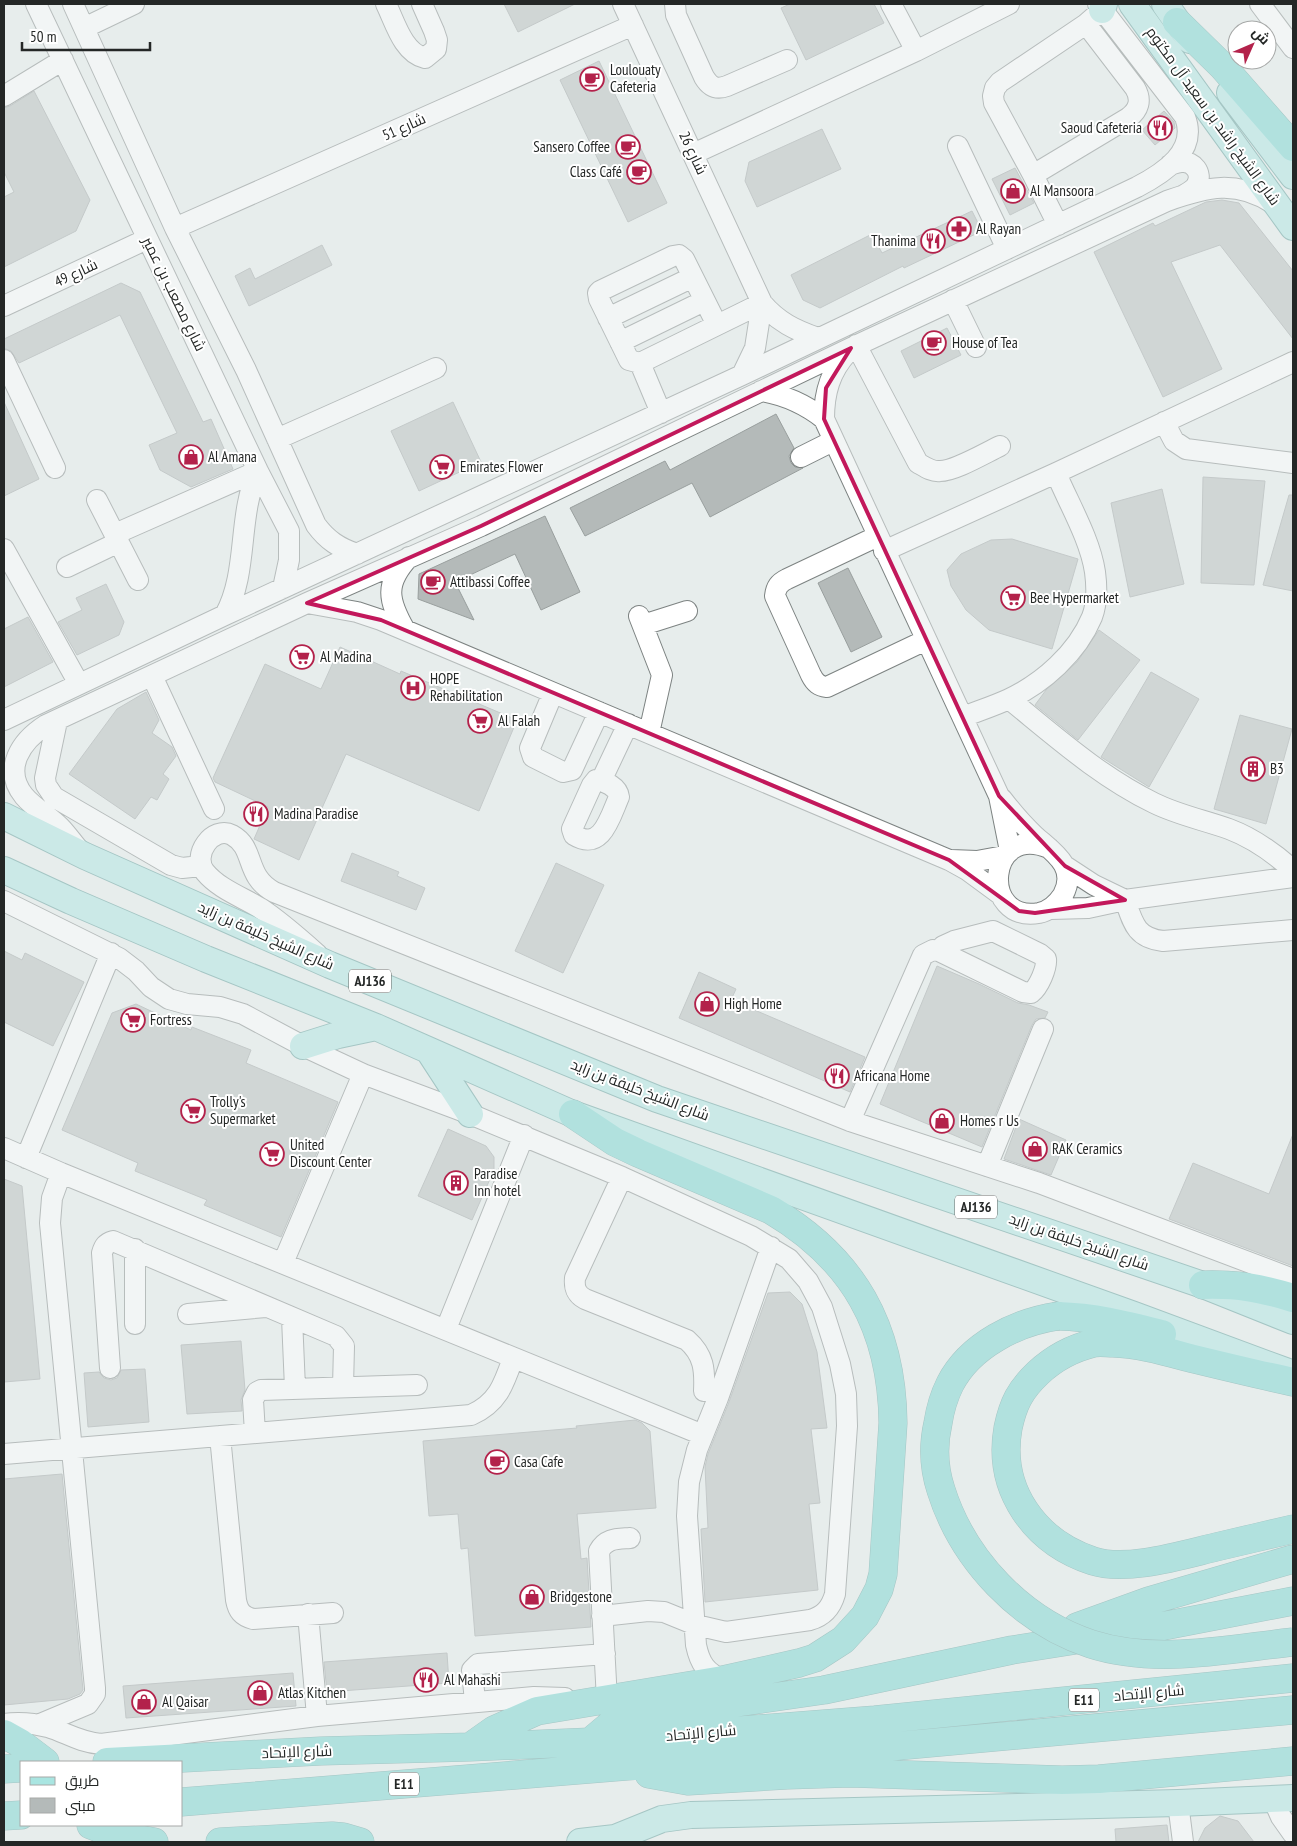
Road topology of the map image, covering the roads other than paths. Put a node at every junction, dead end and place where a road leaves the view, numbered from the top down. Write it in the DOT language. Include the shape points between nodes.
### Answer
graph roads {
  1 [pos="36,4"];
  2 [pos="73,4"];
  3 [pos="134,4"];
  4 [pos="386,4"];
  5 [pos="422,4"];
  6 [pos="623,4"];
  7 [pos="675,4"];
  8 [pos="890,4"];
  9 [pos="1009,4"];
  10 [pos="1132,4"];
  11 [pos="1260,4"];
  12 [pos="1097,10"];
  13 [pos="1171,13"];
  14 [pos="633,25"];
  15 [pos="84,28"];
  16 [pos="1293,48"];
  17 [pos="916,51"];
  18 [pos="63,60"];
  19 [pos="787,60"];
  20 [pos="1160,84"];
  21 [pos="4,96"];
  22 [pos="1139,99"];
  23 [pos="958,146"];
  24 [pos="1293,147"];
  25 [pos="693,154"];
  26 [pos="1170,165"];
  27 [pos="1033,175"];
  28 [pos="1293,176"];
  29 [pos="1184,195"];
  30 [pos="1278,207"];
  31 [pos="1058,225"];
  32 [pos="1293,227"];
  33 [pos="175,228"];
  34 [pos="147,239"];
  35 [pos="1007,249"];
  36 [pos="692,277"];
  37 [pos="953,300"];
  38 [pos="704,302"];
  39 [pos="762,303"];
  40 [pos="4,306"];
  41 [pos="608,318"];
  42 [pos="717,325"];
  43 [pos="818,338"];
  44 [pos="620,342"];
  45 [pos="854,347"];
  46 [pos="976,347"];
  47 [pos="4,360"];
  48 [pos="1293,362"];
  49 [pos="640,363"];
  50 [pos="436,368"];
  51 [pos="742,375"];
  52 [pos="761,391"];
  53 [pos="661,413"];
  54 [pos="824,419"];
  55 [pos="1164,422"];
  56 [pos="277,439"];
  57 [pos="833,441"];
  58 [pos="1000,446"];
  59 [pos="801,457"];
  60 [pos="1293,464"];
  61 [pos="55,468"];
  62 [pos="258,471"];
  63 [pos="1056,473"];
  64 [pos="97,500"];
  65 [pos="316,525"];
  66 [pos="289,531"];
  67 [pos="117,538"];
  68 [pos="881,544"];
  69 [pos="4,549"];
  70 [pos="357,554"];
  71 [pos="409,557"];
  72 [pos="67,567"];
  73 [pos="138,580"];
  74 [pos="283,588"];
  75 [pos="307,603"];
  76 [pos="687,611"];
  77 [pos="225,614"];
  78 [pos="405,630"];
  79 [pos="926,640"];
  80 [pos="152,676"];
  81 [pos="79,684"];
  82 [pos="553,693"];
  83 [pos="1008,699"];
  84 [pos="599,712"];
  85 [pos="963,717"];
  86 [pos="4,720"];
  87 [pos="57,720"];
  88 [pos="628,724"];
  89 [pos="649,733"];
  90 [pos="23,745"];
  91 [pos="4,759"];
  92 [pos="601,781"];
  93 [pos="999,796"];
  94 [pos="214,809"];
  95 [pos="4,816"];
  96 [pos="1049,848"];
  97 [pos="1007,854"];
  98 [pos="84,856"];
  99 [pos="949,860"];
  100 [pos="201,866"];
  101 [pos="1065,866"];
  102 [pos="4,870"];
  103 [pos="1293,870"];
  104 [pos="1293,877"];
  105 [pos="1001,895"];
  106 [pos="1125,900"];
  107 [pos="4,901"];
  108 [pos="1050,909"];
  109 [pos="1293,930"];
  110 [pos="939,951"];
  111 [pos="111,953"];
  112 [pos="330,964"];
  113 [pos="376,1027"];
  114 [pos="1043,1029"];
  115 [pos="303,1046"];
  116 [pos="429,1051"];
  117 [pos="363,1074"];
  118 [pos="470,1114"];
  119 [pos="573,1114"];
  120 [pos="850,1121"];
  121 [pos="524,1135"];
  122 [pos="4,1148"];
  123 [pos="26,1158"];
  124 [pos="987,1166"];
  125 [pos="61,1173"];
  126 [pos="622,1177"];
  127 [pos="771,1247"];
  128 [pos="135,1249"];
  129 [pos="283,1263"];
  130 [pos="1293,1279"];
  131 [pos="1203,1284"];
  132 [pos="1293,1298"];
  133 [pos="268,1307"];
  134 [pos="188,1314"];
  135 [pos="292,1318"];
  136 [pos="1293,1321"];
  137 [pos="135,1324"];
  138 [pos="446,1329"];
  139 [pos="1226,1349"];
  140 [pos="513,1358"];
  141 [pos="110,1368"];
  142 [pos="1293,1374"];
  143 [pos="1293,1382"];
  144 [pos="418,1385"];
  145 [pos="343,1387"];
  146 [pos="295,1388"];
  147 [pos="704,1391"];
  148 [pos="255,1432"];
  149 [pos="703,1435"];
  150 [pos="220,1436"];
  151 [pos="73,1448"];
  152 [pos="4,1454"];
  153 [pos="1293,1529"];
  154 [pos="630,1538"];
  155 [pos="1293,1559"];
  156 [pos="1283,1602"];
  157 [pos="334,1613"];
  158 [pos="308,1614"];
  159 [pos="602,1616"];
  160 [pos="696,1626"];
  161 [pos="1293,1642"];
  162 [pos="1012,1650"];
  163 [pos="605,1654"];
  164 [pos="1293,1678"];
  165 [pos="723,1680"];
  166 [pos="475,1702"];
  167 [pos="597,1702"];
  168 [pos="1293,1710"];
  169 [pos="317,1716"];
  170 [pos="4,1724"];
  171 [pos="38,1725"];
  172 [pos="4,1734"];
  173 [pos="590,1742"];
  174 [pos="470,1747"];
  175 [pos="44,1761"];
  176 [pos="125,1761"];
  177 [pos="1293,1761"];
  178 [pos="627,1766"];
  179 [pos="20,1768"];
  180 [pos="4,1769"];
  181 [pos="1283,1798"];
  182 [pos="182,1802"];
  183 [pos="1178,1803"];
  184 [pos="20,1815"];
  185 [pos="4,1816"];
  186 [pos="94,1826"];
  187 [pos="1293,1834"];
  188 [pos="617,1840"];
  189 [pos="154,1842"];
  190 [pos="220,1842"];
  191 [pos="360,1842"];
  192 [pos="580,1842"];
  193 [pos="1183,1842"];
  1 -- 18 [label="street, شارع مصعب بن عمير"];
  2 -- 15 [label="street, شارع مصعب بن عمير"];
  3 -- 15 [label="street"];
  4 -- 5 [label="street" via="404,40 413,52 425,58 436,49 437,40"];
  6 -- 14 [label="street, شارع 26"];
  7 -- 19 [label="street" via="676,15 704,77 714,87 727,86"];
  8 -- 17 [label="street"];
  9 -- 17 [label="street"];
  10 -- 30 [label="main road, شارع الشيخ راشد بن سعيد آل مكتوم"];
  11 -- 16 [label="street"];
  12 -- 20 [label="street"];
  12 -- 22 [label="street"];
  12 -- 27 [label="street" via="995,88 994,103"];
  13 -- 24 [label="highway"];
  13 -- 28 [label="main road, شارع الشيخ راشد بن سعيد آل مكتوم"];
  14 -- 25 [label="street, شارع 26"];
  14 -- 33 [label="street, شارع 51"];
  15 -- 33 [label="street, شارع مصعب بن عمير"];
  17 -- 25 [label="street"];
  18 -- 21 [label="street"];
  18 -- 34 [label="street, شارع مصعب بن عمير"];
  20 -- 22 [label="street"];
  20 -- 26 [label="street" via="1188,126 1187,144"];
  22 -- 27 [label="street" via="1133,114"];
  23 -- 35 [label="street"];
  25 -- 39 [label="street, شارع 26"];
  26 -- 29 [label="street" via="1189,163 1198,172 1198,184"];
  26 -- 31 [label="street" via="1138,187"];
  27 -- 31 [label="street"];
  29 -- 30 [label="street" via="1233,188 1259,194"];
  29 -- 37 [label="street"];
  30 -- 32 [label="main road, شارع الشيخ راشد بن سعيد آل مكتوم"];
  31 -- 35 [label="street"];
  33 -- 56 [label="street, شارع مصعب بن عمير"];
  34 -- 40 [label="street, شارع 49"];
  34 -- 62 [label="street, شارع مصعب بن عمير"];
  35 -- 43 [label="street"];
  36 -- 38 [label="street"];
  36 -- 41 [label="street"];
  36 -- 41 [label="street" via="682,256 676,254 600,291 598,296"];
  37 -- 45 [label="street"];
  37 -- 46 [label="street"];
  38 -- 42 [label="street"];
  38 -- 44 [label="street"];
  39 -- 42 [label="street"];
  39 -- 43 [label="street, شارع 26" via="787,325"];
  39 -- 51 [label="street" via="755,348"];
  41 -- 44 [label="street"];
  42 -- 49 [label="street"];
  43 -- 51 [label="street"];
  44 -- 49 [label="street" via="629,360"];
  45 -- 52 [label="street"];
  45 -- 54 [label="street" via="832,373 826,388"];
  45 -- 58 [label="street" via="918,463 940,471"];
  47 -- 61 [label="street"];
  48 -- 55 [label="street"];
  49 -- 53 [label="street"];
  50 -- 56 [label="street"];
  51 -- 53 [label="street"];
  52 -- 54 [label="street" via="798,402"];
  52 -- 71 [label="street" via="481,526"];
  53 -- 70 [label="street"];
  54 -- 57 [label="street"];
  55 -- 60 [label="street" via="1174,441 1186,449"];
  55 -- 63 [label="street"];
  56 -- 65 [label="street, شارع مصعب بن عمير"];
  57 -- 59 [label="street"];
  57 -- 68 [label="street"];
  62 -- 66 [label="street, شارع مصعب بن عمير"];
  62 -- 67 [label="street"];
  62 -- 77 [label="street" via="249,498 237,584"];
  63 -- 68 [label="street"];
  63 -- 83 [label="street" via="1092,556 1096,602 1083,634 1071,650 1042,678"];
  64 -- 67 [label="street"];
  65 -- 66 [label="street" via="312,537 306,540 299,540"];
  65 -- 70 [label="street, شارع مصعب بن عمير" via="334,544"];
  66 -- 74 [label="street, شارع مصعب بن عمير" via="289,560"];
  67 -- 72 [label="street"];
  67 -- 73 [label="street"];
  68 -- 79 [label="street"];
  68 -- 79 [label="street" via="787,579 776,589 775,596 810,675 814,682 828,687"];
  69 -- 81 [label="street"];
  70 -- 74 [label="street"];
  71 -- 75 [label="street"];
  71 -- 78 [label="street" via="395,576 391,600"];
  74 -- 77 [label="street"];
  75 -- 78 [label="street" via="357,612"];
  75 -- 80 [label="street"];
  76 -- 89 [label="street" via="641,620 662,675"];
  77 -- 81 [label="street"];
  78 -- 82 [label="street"];
  79 -- 85 [label="street"];
  80 -- 87 [label="street"];
  80 -- 94 [label="street"];
  81 -- 86 [label="street"];
  82 -- 84 [label="street"];
  82 -- 84 [label="street" via="530,748 533,757 564,772 572,770"];
  83 -- 85 [label="street"];
  83 -- 103 [label="street" via="1098,771 1126,789 1164,807 1247,837"];
  84 -- 88 [label="street"];
  85 -- 93 [label="street"];
  87 -- 90 [label="street" via="36,731"];
  87 -- 100 [label="street" via="45,778 54,797 171,865 182,868"];
  88 -- 89 [label="street"];
  88 -- 92 [label="street"];
  89 -- 99 [label="street"];
  90 -- 91 [label="street"];
  90 -- 98 [label="street" via="14,772 21,791 60,827"];
  93 -- 96 [label="street"];
  93 -- 97 [label="street"];
  95 -- 98 [label="main road, شارع الشيخ خليفة بن زايد / AJ136"];
  96 -- 97 [label="street" via="1025,844"];
  96 -- 101 [label="street"];
  97 -- 99 [label="street" via="977,861"];
  97 -- 105 [label="street" via="1000,863 997,879"];
  98 -- 112 [label="main road, شارع الشيخ خليفة بن زايد / AJ136"];
  99 -- 105 [label="street"];
  100 -- 112 [label="street" via="217,882 278,921"];
  100 -- 120 [label="street" via="202,849 208,841 217,835 230,834 244,846 255,876 274,892"];
  101 -- 106 [label="street" via="1094,886"];
  101 -- 108 [label="street" via="1065,890"];
  102 -- 113 [label="main road, AJ136" via="188,952"];
  104 -- 106 [label="street"];
  105 -- 108 [label="street" via="1012,907 1027,913"];
  106 -- 108 [label="street" via="1088,908"];
  106 -- 109 [label="street" via="1137,929 1144,936 1163,942"];
  107 -- 111 [label="street"];
  110 -- 110 [label="street" via="1027,993 1035,991 1046,963 1043,956 993,931 954,941"];
  110 -- 120 [label="street" via="923,955"];
  111 -- 115 [label="street" via="169,999 232,1010"];
  111 -- 123 [label="street"];
  112 -- 131 [label="main road, شارع الشيخ خليفة بن زايد / AJ136" via="657,1099"];
  113 -- 115 [label="main road"];
  113 -- 116 [label="main road, AJ136"];
  114 -- 124 [label="street"];
  115 -- 117 [label="street"];
  116 -- 118 [label="main road"];
  116 -- 119 [label="main road, AJ136"];
  117 -- 118 [label="street"];
  117 -- 129 [label="street"];
  118 -- 121 [label="street"];
  119 -- 139 [label="main road, AJ136"];
  119 -- 165 [label="highway" via="615,1142 771,1210 811,1236 858,1289 886,1354 893,1423 883,1574 873,1603 843,1640 815,1658"];
  120 -- 124 [label="street"];
  121 -- 126 [label="street"];
  121 -- 138 [label="street"];
  122 -- 123 [label="street"];
  123 -- 125 [label="street"];
  124 -- 130 [label="street"];
  125 -- 129 [label="street"];
  125 -- 151 [label="street" via="52,1198 50,1223"];
  126 -- 127 [label="street"];
  126 -- 147 [label="street" via="575,1278 576,1290 585,1299 687,1340 702,1359"];
  127 -- 149 [label="street"];
  127 -- 160 [label="street" via="799,1269 816,1293 840,1364 846,1394 847,1426 836,1594 827,1611 810,1620 726,1632"];
  128 -- 133 [label="street"];
  128 -- 137 [label="street"];
  128 -- 141 [label="street" via="113,1241 103,1247"];
  129 -- 138 [label="street"];
  131 -- 132 [label="highway" via="1261,1288"];
  131 -- 136 [label="main road, شارع الشيخ خليفة بن زايد / AJ136"];
  133 -- 134 [label="street"];
  133 -- 135 [label="street"];
  135 -- 145 [label="street" via="330,1333 340,1341 344,1353"];
  135 -- 146 [label="street"];
  138 -- 140 [label="street"];
  139 -- 142 [label="main road, AJ136"];
  139 -- 161 [label="highway, bridge" via="1086,1317 1058,1316 1022,1325 986,1344 970,1357 950,1384 935,1436 940,1490 963,1539 989,1575 1020,1606 1053,1627 1091,1644 1156,1654"];
  140 -- 148 [label="street" via="492,1402 471,1414"];
  140 -- 149 [label="street"];
  143 -- 153 [label="highway" via="1126,1344 1096,1343 1070,1350 1046,1366 1015,1400 1006,1440 1006,1461 1010,1483 1032,1521 1049,1538 1094,1561 1117,1564 1169,1558"];
  144 -- 145 [label="street"];
  145 -- 146 [label="street"];
  146 -- 148 [label="street" via="257,1392 253,1400"];
  148 -- 150 [label="street"];
  149 -- 160 [label="street" via="692,1466 687,1516"];
  150 -- 151 [label="street"];
  150 -- 158 [label="street" via="237,1607 240,1613 253,1619"];
  151 -- 152 [label="street"];
  151 -- 171 [label="street" via="95,1694 88,1704"];
  154 -- 159 [label="street" via="608,1541 599,1551"];
  155 -- 162 [label="highway" via="1148,1602"];
  156 -- 162 [label="highway" via="1158,1627"];
  157 -- 158 [label="street"];
  158 -- 169 [label="street"];
  159 -- 160 [label="street" via="656,1611 672,1614"];
  159 -- 163 [label="street"];
  160 -- 165 [label="street" via="696,1645 702,1663 711,1674"];
  162 -- 173 [label="highway" via="824,1690 630,1718 609,1726"];
  163 -- 166 [label="street" via="478,1664 472,1670"];
  163 -- 167 [label="street"];
  164 -- 173 [label="highway, شارع الإتحاد / E11" via="875,1720"];
  165 -- 167 [label="highway"];
  166 -- 167 [label="street" via="547,1697"];
  166 -- 169 [label="street"];
  167 -- 174 [label="highway" via="522,1716"];
  168 -- 178 [label="highway, شارع الإتحاد / E11" via="886,1747"];
  169 -- 171 [label="street" via="101,1744 78,1740"];
  170 -- 171 [label="street"];
  172 -- 175 [label="highway"];
  173 -- 174 [label="highway, شارع الإتحاد / E11"];
  174 -- 176 [label="highway, شارع الإتحاد / E11" via="321,1750"];
  177 -- 178 [label="highway" via="1062,1780 850,1773 688,1781 649,1774"];
  178 -- 182 [label="highway, شارع الإتحاد / E11"];
  179 -- 180 [label="highway"];
  181 -- 183 [label="main road"];
  181 -- 187 [label="street" via="1281,1817"];
  183 -- 188 [label="main road" via="691,1815 662,1819"];
  183 -- 193 [label="street"];
  184 -- 185 [label="highway"];
  186 -- 189 [label="highway" via="117,1835"];
  188 -- 192 [label="main road"];
  190 -- 191 [label="highway" via="332,1836"];
}
